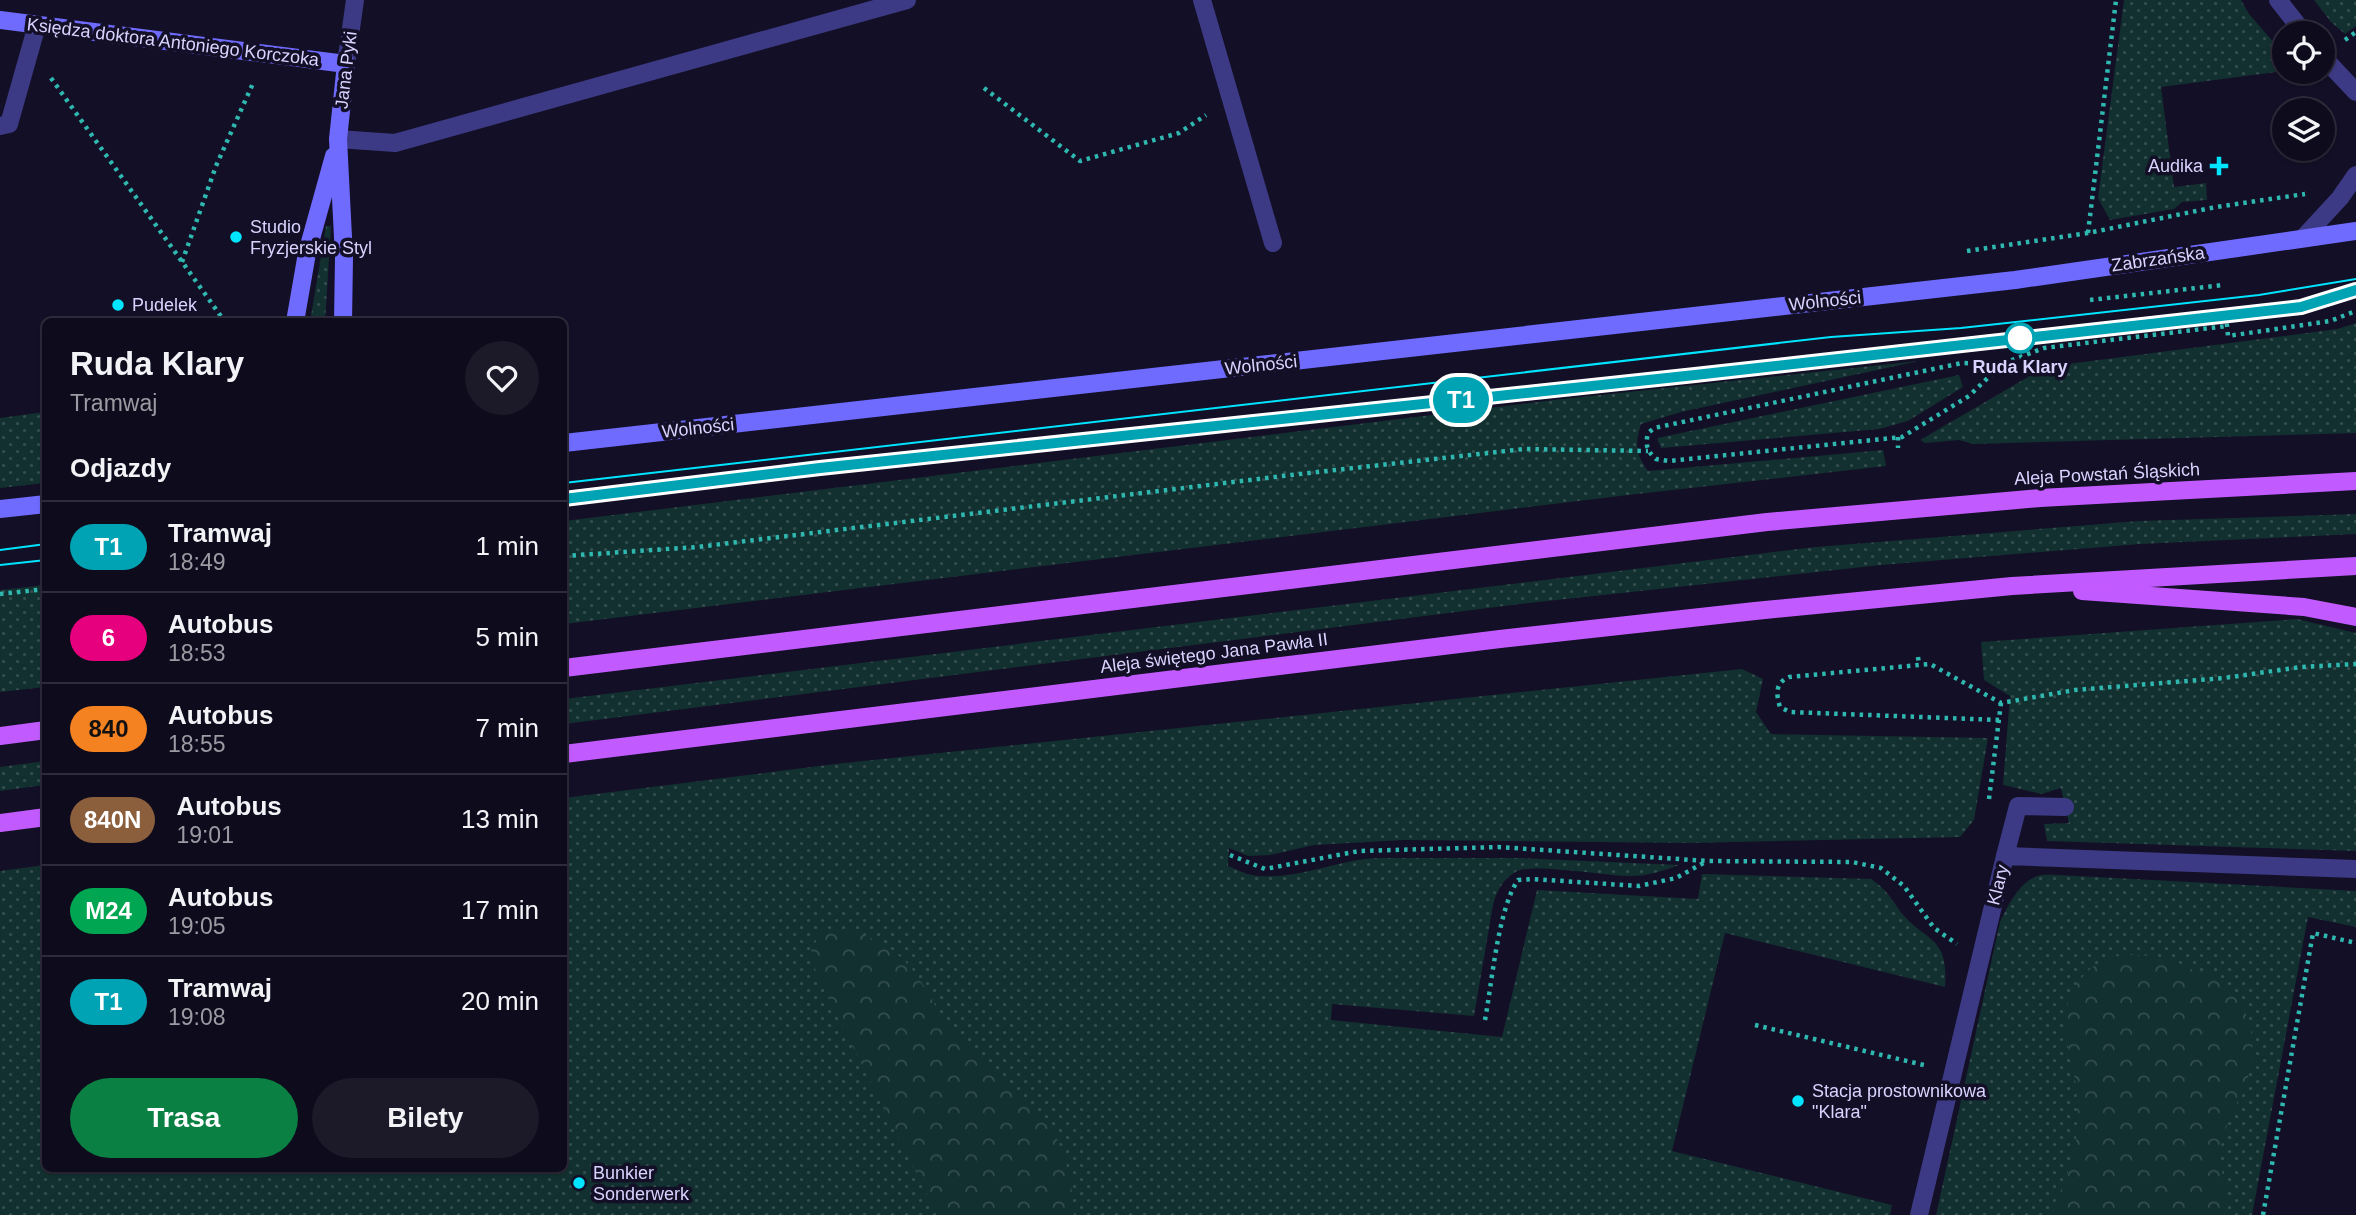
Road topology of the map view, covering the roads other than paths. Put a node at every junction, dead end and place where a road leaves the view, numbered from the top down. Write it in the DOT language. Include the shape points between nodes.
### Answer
graph roads {
  1 [pos="355,0"];
  2 [pos="906,0"];
  3 [pos="1202,0"];
  4 [pos="2278,0"];
  5 [pos="0,20"];
  6 [pos="2295,21"];
  7 [pos="37,25"];
  8 [pos="346,64"];
  9 [pos="2335,70"];
  10 [pos="2356,92"];
  11 [pos="0,127"];
  12 [pos="338,139"];
  13 [pos="2356,175"];
  14 [pos="2356,231"];
  15 [pos="2303,238"];
  16 [pos="1273,243"];
  17 [pos="1959,286"];
  18 [pos="296,318"];
  19 [pos="343,318"];
  20 [pos="567,443"];
  21 [pos="2356,481"];
  22 [pos="42,504"];
  23 [pos="0,509"];
  24 [pos="2356,566"];
  25 [pos="2012,586"];
  26 [pos="2356,617"];
  27 [pos="567,668"];
  28 [pos="42,731"];
  29 [pos="0,736"];
  30 [pos="567,754"];
  31 [pos="2065,807"];
  32 [pos="42,818"];
  33 [pos="0,823"];
  34 [pos="2005,856"];
  35 [pos="2356,869"];
  36 [pos="1919,1215"];
  1 -- 8 [label="street, Jana Pyki"];
  2 -- 12 [label="street" via="395,144"];
  3 -- 16 [label="street"];
  4 -- 6 [label="street"];
  5 -- 7 [label="street, Księdza doktora Antoniego Korczoka"];
  7 -- 8 [label="street, Księdza doktora Antoniego Korczoka"];
  7 -- 11 [label="street" via="9,124"];
  8 -- 12 [label="street, Jana Pyki"];
  9 -- 10 [label="street"];
  12 -- 18 [label="street, Jana Pyki" via="307,253"];
  12 -- 19 [label="street, Jana Pyki"];
  13 -- 15 [label="street"];
  14 -- 15 [label="street, Zabrzańska"];
  15 -- 17 [label="street, Zabrzańska"];
  17 -- 20 [label="street, Wolności"];
  21 -- 27 [label="main road, Aleja Powstań Śląskich" via="2040,498 1753,524"];
  22 -- 23 [label="street"];
  24 -- 25 [label="main road"];
  25 -- 26 [label="main road" via="2304,607"];
  25 -- 30 [label="main road, Aleja świętego Jana Pawła II" via="1500,639"];
  28 -- 29 [label="main road"];
  31 -- 34 [label="street" via="2018,806"];
  32 -- 33 [label="main road"];
  34 -- 35 [label="street, Klary"];
  34 -- 36 [label="street, Klary"];
}
